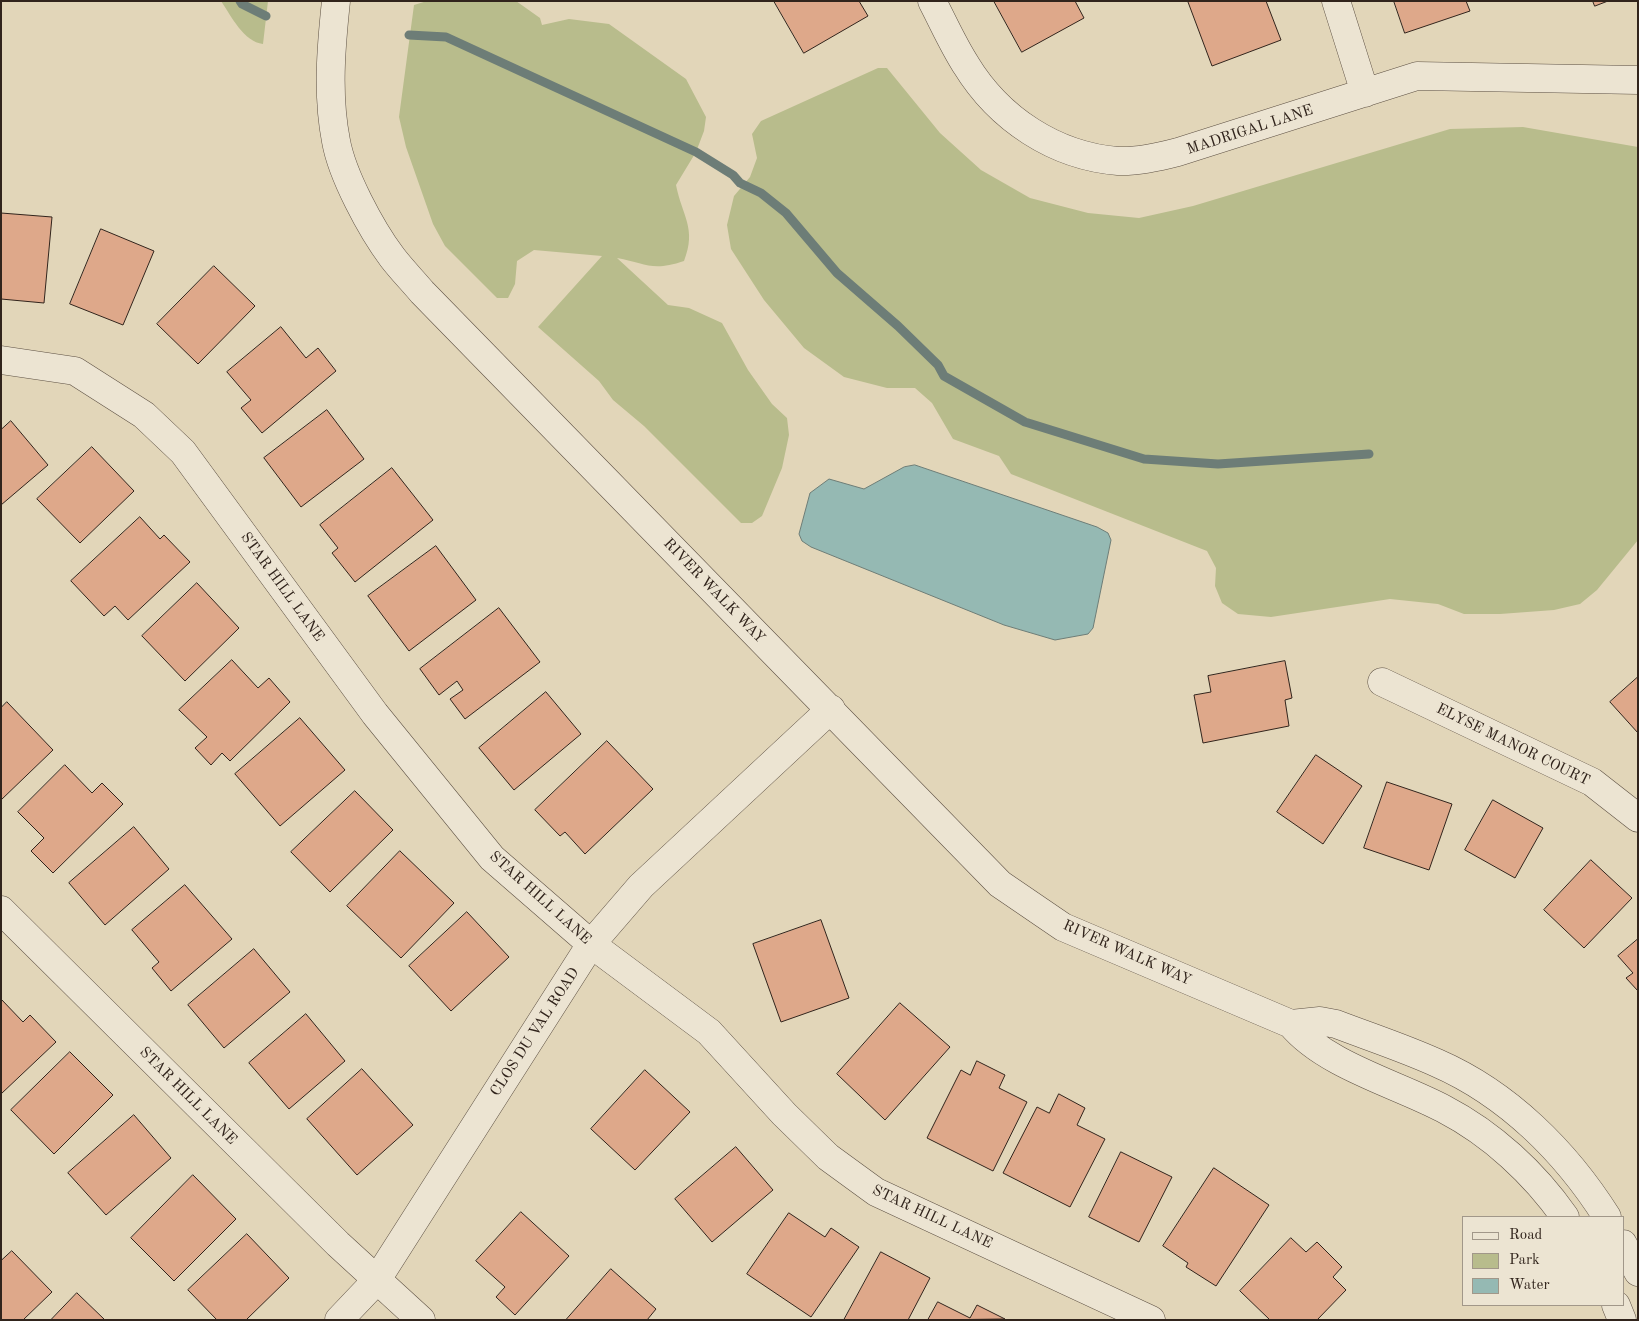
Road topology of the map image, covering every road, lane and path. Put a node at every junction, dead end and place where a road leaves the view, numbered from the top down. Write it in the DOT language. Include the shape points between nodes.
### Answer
graph roads {
  1 [pos="336,1"];
  2 [pos="932,1"];
  3 [pos="1336,1"];
  4 [pos="1638,80"];
  5 [pos="1365,93"];
  6 [pos="1,360"];
  7 [pos="1382,682"];
  8 [pos="831,710"];
  9 [pos="1638,818"];
  10 [pos="1,910"];
  11 [pos="591,944"];
  12 [pos="1291,1024"];
  13 [pos="1564,1216"];
  14 [pos="1606,1216"];
  15 [pos="1624,1246"];
  16 [pos="1638,1272"];
  17 [pos="376,1281"];
  18 [pos="1616,1306"];
  19 [pos="339,1320"];
  20 [pos="421,1320"];
  21 [pos="1151,1320"];
  22 [pos="1622,1320"];
  1 -- 8 [label="street, RIVER WALK WAY" via="331,52 331,104 336,143 355,194 392,257 422,292"];
  2 -- 5 [label="street, MADRIGAL LANE" via="966,66 1005,113 1058,147 1088,156 1119,161 1148,159"];
  3 -- 5 [label="street"];
  4 -- 5 [label="street, MADRIGAL LANE" via="1416,76"];
  6 -- 11 [label="street, STAR HILL LANE" via="75,371 144,415 183,452 375,714 492,858"];
  7 -- 9 [label="street, ELYSE MANOR COURT" via="1592,782"];
  8 -- 11 [label="street, CLOS DU VAL ROAD" via="641,886"];
  8 -- 12 [label="street, RIVER WALK WAY" via="1000,884 1063,927"];
  10 -- 17 [label="street, STAR HILL LANE"];
  11 -- 17 [label="street, CLOS DU VAL ROAD"];
  11 -- 21 [label="street, STAR HILL LANE" via="709,1032 828,1157 876,1192"];
  12 -- 13 [label="street, RIVER WALK WAY" via="1316,1048 1444,1109 1493,1141 1538,1184"];
  12 -- 14 [label="street, RIVER WALK WAY" via="1320,1021 1336,1024 1437,1063 1464,1077 1490,1093 1539,1133 1578,1175"];
  15 -- 16 [label="street"];
  17 -- 19 [label="street, CLOS DU VAL ROAD"];
  17 -- 20 [label="street, STAR HILL LANE"];
  18 -- 22 [label="street"];
}
